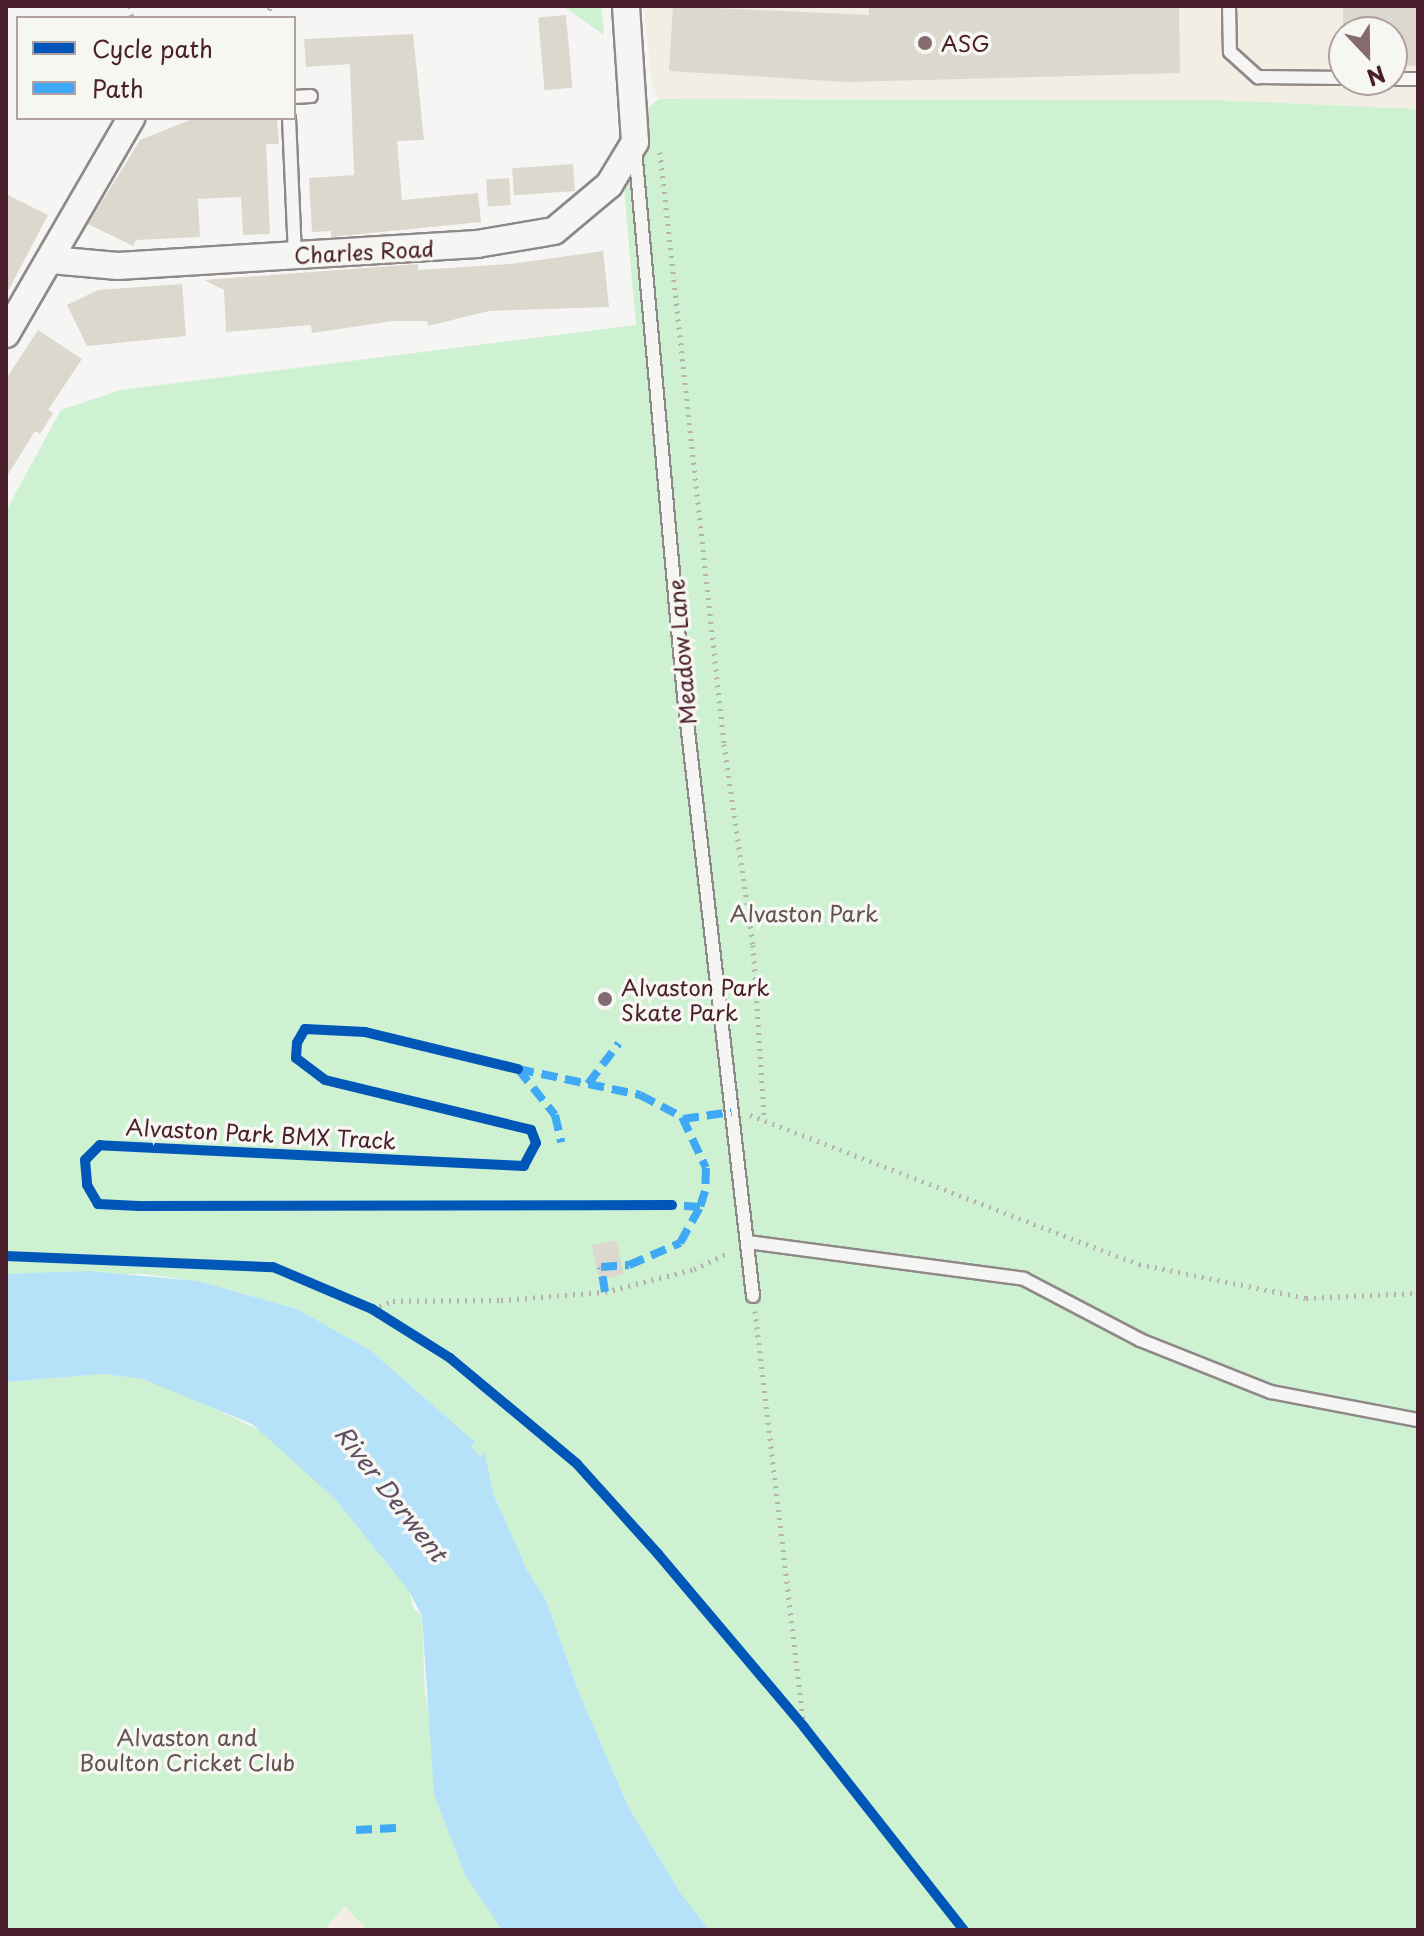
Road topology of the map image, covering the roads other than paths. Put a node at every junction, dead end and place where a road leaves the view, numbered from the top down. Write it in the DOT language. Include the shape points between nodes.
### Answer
graph roads {
  1 [pos="626,6"];
  2 [pos="1229,6"];
  3 [pos="1328,78"];
  4 [pos="311,96"];
  5 [pos="296,97"];
  6 [pos="130,120"];
  7 [pos="289,120"];
  8 [pos="646,139"];
  9 [pos="295,255"];
  10 [pos="51,260"];
  11 [pos="6,334"];
  12 [pos="748,1242"];
  13 [pos="753,1296"];
  14 [pos="1418,1420"];
  1 -- 8 [label="street, Meadow Lane"];
  2 -- 3 [label="lane" via="1230,52 1258,77"];
  4 -- 5 [label="lane"];
  6 -- 10 [label="street"];
  7 -- 9 [label="lane"];
  8 -- 9 [label="street, Charles Road" via="586,208 540,238"];
  8 -- 12 [label="lane, Meadow Lane" via="684,696"];
  9 -- 10 [label="street, Charles Road" via="118,266"];
  10 -- 11 [label="street"];
  12 -- 13 [label="lane, Meadow Lane"];
  12 -- 14 [label="lane" via="1024,1279 1140,1340 1271,1392"];
}
